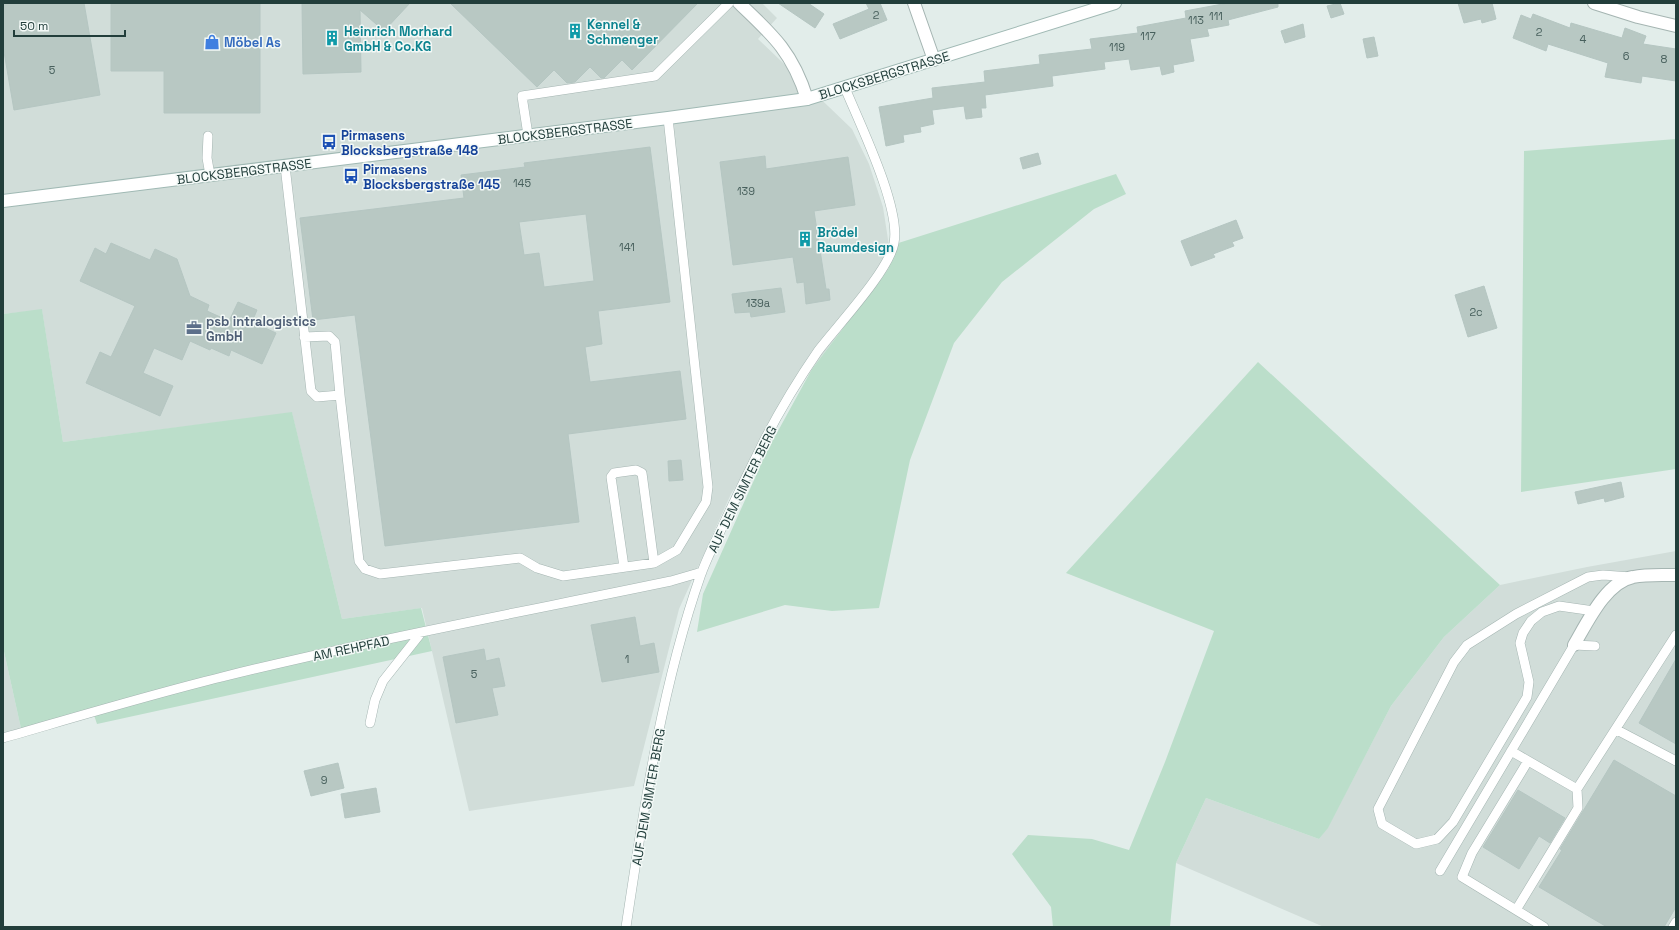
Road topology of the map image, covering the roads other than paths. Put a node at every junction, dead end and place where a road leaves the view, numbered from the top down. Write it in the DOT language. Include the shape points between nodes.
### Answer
graph roads {
  1 [pos="729,3"];
  2 [pos="739,3"];
  3 [pos="914,3"];
  4 [pos="1115,3"];
  5 [pos="1594,3"];
  6 [pos="1676,26"];
  7 [pos="934,60"];
  8 [pos="845,88"];
  9 [pos="807,98"];
  10 [pos="668,118"];
  11 [pos="208,136"];
  12 [pos="528,136"];
  13 [pos="285,166"];
  14 [pos="210,175"];
  15 [pos="3,201"];
  16 [pos="304,337"];
  17 [pos="340,395"];
  18 [pos="654,563"];
  19 [pos="624,567"];
  20 [pos="702,572"];
  21 [pos="1676,575"];
  22 [pos="1632,577"];
  23 [pos="1594,612"];
  24 [pos="421,633"];
  25 [pos="1676,636"];
  26 [pos="1574,645"];
  27 [pos="1595,646"];
  28 [pos="370,722"];
  29 [pos="1617,730"];
  30 [pos="3,738"];
  31 [pos="1511,751"];
  32 [pos="1528,761"];
  33 [pos="1676,761"];
  34 [pos="1577,789"];
  35 [pos="1440,871"];
  36 [pos="1516,910"];
  37 [pos="1676,922"];
  38 [pos="626,927"];
  39 [pos="1544,927"];
  40 [pos="1673,927"];
  1 -- 12 [label="lane" via="655,76 522,96"];
  2 -- 9 [label="main road" via="787,52"];
  3 -- 7 [label="main road"];
  4 -- 7 [label="main road, BLOCKSBERGSTRASSE"];
  5 -- 6 [label="main road"];
  7 -- 8 [label="main road, BLOCKSBERGSTRASSE"];
  8 -- 9 [label="main road, BLOCKSBERGSTRASSE"];
  8 -- 20 [label="lane, AUF DEM SIMTER BERG" via="885,188 894,218 894,246 884,268 818,351 780,412"];
  9 -- 10 [label="main road, BLOCKSBERGSTRASSE"];
  10 -- 12 [label="main road, BLOCKSBERGSTRASSE"];
  10 -- 18 [label="lane" via="708,487 706,502 677,550"];
  11 -- 14 [label="lane" via="207,158"];
  12 -- 13 [label="main road, BLOCKSBERGSTRASSE"];
  13 -- 14 [label="main road, BLOCKSBERGSTRASSE"];
  13 -- 16 [label="lane"];
  14 -- 15 [label="main road, BLOCKSBERGSTRASSE"];
  16 -- 17 [label="lane" via="328,336 334,342"];
  16 -- 17 [label="lane" via="311,390 316,397"];
  17 -- 19 [label="lane" via="358,560 365,569 380,574 520,558 536,568 563,576"];
  18 -- 19 [label="lane"];
  18 -- 19 [label="lane" via="642,473 636,470 614,473 611,477"];
  20 -- 24 [label="lane, AM REHPFAD" via="671,581"];
  20 -- 38 [label="lane, AUF DEM SIMTER BERG" via="678,653 657,741 642,817"];
  21 -- 22 [label="main road"];
  22 -- 23 [label="main road" via="1616,585"];
  22 -- 23 [label="lane" via="1588,577 1516,614 1467,645 1454,662 1378,809 1382,824 1416,844 1437,839 1453,822 1527,697 1529,682 1520,643 1531,620 1542,612 1558,606"];
  23 -- 26 [label="main road"];
  24 -- 28 [label="lane" via="383,681"];
  24 -- 30 [label="lane, AM REHPFAD" via="223,676"];
  25 -- 29 [label="lane"];
  26 -- 27 [label="lane"];
  26 -- 31 [label="lane"];
  29 -- 33 [label="lane"];
  29 -- 34 [label="lane"];
  31 -- 32 [label="lane"];
  31 -- 35 [label="lane"];
  32 -- 34 [label="lane"];
  32 -- 36 [label="lane" via="1472,853 1462,877"];
  34 -- 36 [label="lane" via="1578,808"];
  36 -- 39 [label="lane"];
  37 -- 40 [label="lane"];
}
